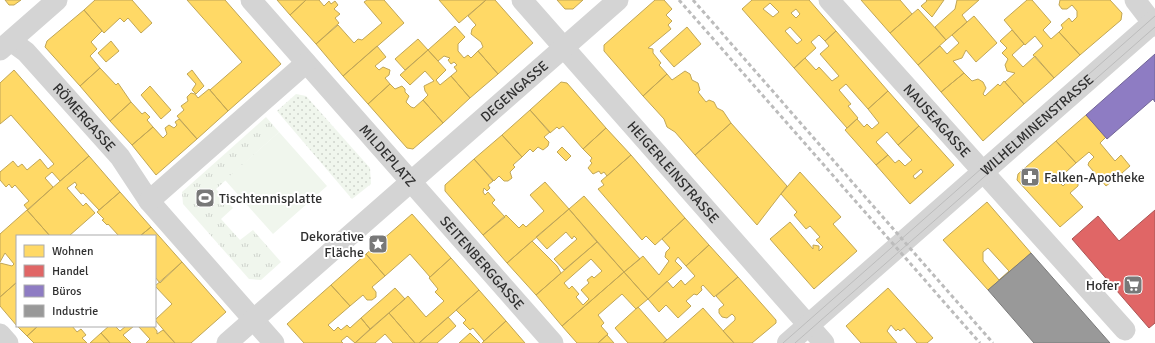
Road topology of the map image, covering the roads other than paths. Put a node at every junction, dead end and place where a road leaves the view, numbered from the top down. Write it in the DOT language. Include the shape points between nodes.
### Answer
graph roads {
  1 [pos="57,0"];
  2 [pos="252,0"];
  3 [pos="522,0"];
  4 [pos="618,0"];
  5 [pos="829,0"];
  6 [pos="1134,0"];
  7 [pos="1154,23"];
  8 [pos="5,46"];
  9 [pos="564,48"];
  10 [pos="306,63"];
  11 [pos="983,173"];
  12 [pos="412,182"];
  13 [pos="149,201"];
  14 [pos="254,320"];
  15 [pos="808,325"];
  16 [pos="1125,330"];
  17 [pos="0,334"];
  18 [pos="8,343"];
  19 [pos="227,343"];
  20 [pos="274,343"];
  21 [pos="553,343"];
  22 [pos="788,343"];
  23 [pos="824,343"];
  1 -- 8 [label="street"];
  2 -- 10 [label="street"];
  3 -- 9 [label="street, HEIGERLEINSTRASSE"];
  4 -- 9 [label="street, DEGENGASSE"];
  5 -- 11 [label="street, NAUSEAGASSE"];
  6 -- 7 [label="street"];
  7 -- 11 [label="street, WILHELMINENSTRASSE"];
  8 -- 13 [label="street, RÖMERGASSE" via="26,52 120,157"];
  9 -- 12 [label="street, DEGENGASSE"];
  9 -- 15 [label="street, HEIGERLEINSTRASSE"];
  10 -- 12 [label="street, MILDEPLATZ"];
  10 -- 13 [label="street"];
  11 -- 15 [label="street, WILHELMINENSTRASSE"];
  11 -- 16 [label="street, NAUSEAGASSE"];
  12 -- 14 [label="street, MILDEPLATZ"];
  12 -- 21 [label="street, SEITENBERGGASSE"];
  13 -- 14 [label="street"];
  14 -- 19 [label="street"];
  14 -- 20 [label="street"];
  15 -- 22 [label="street"];
  15 -- 23 [label="street, HEIGERLEINSTRASSE"];
  17 -- 18 [label="street"];
}
